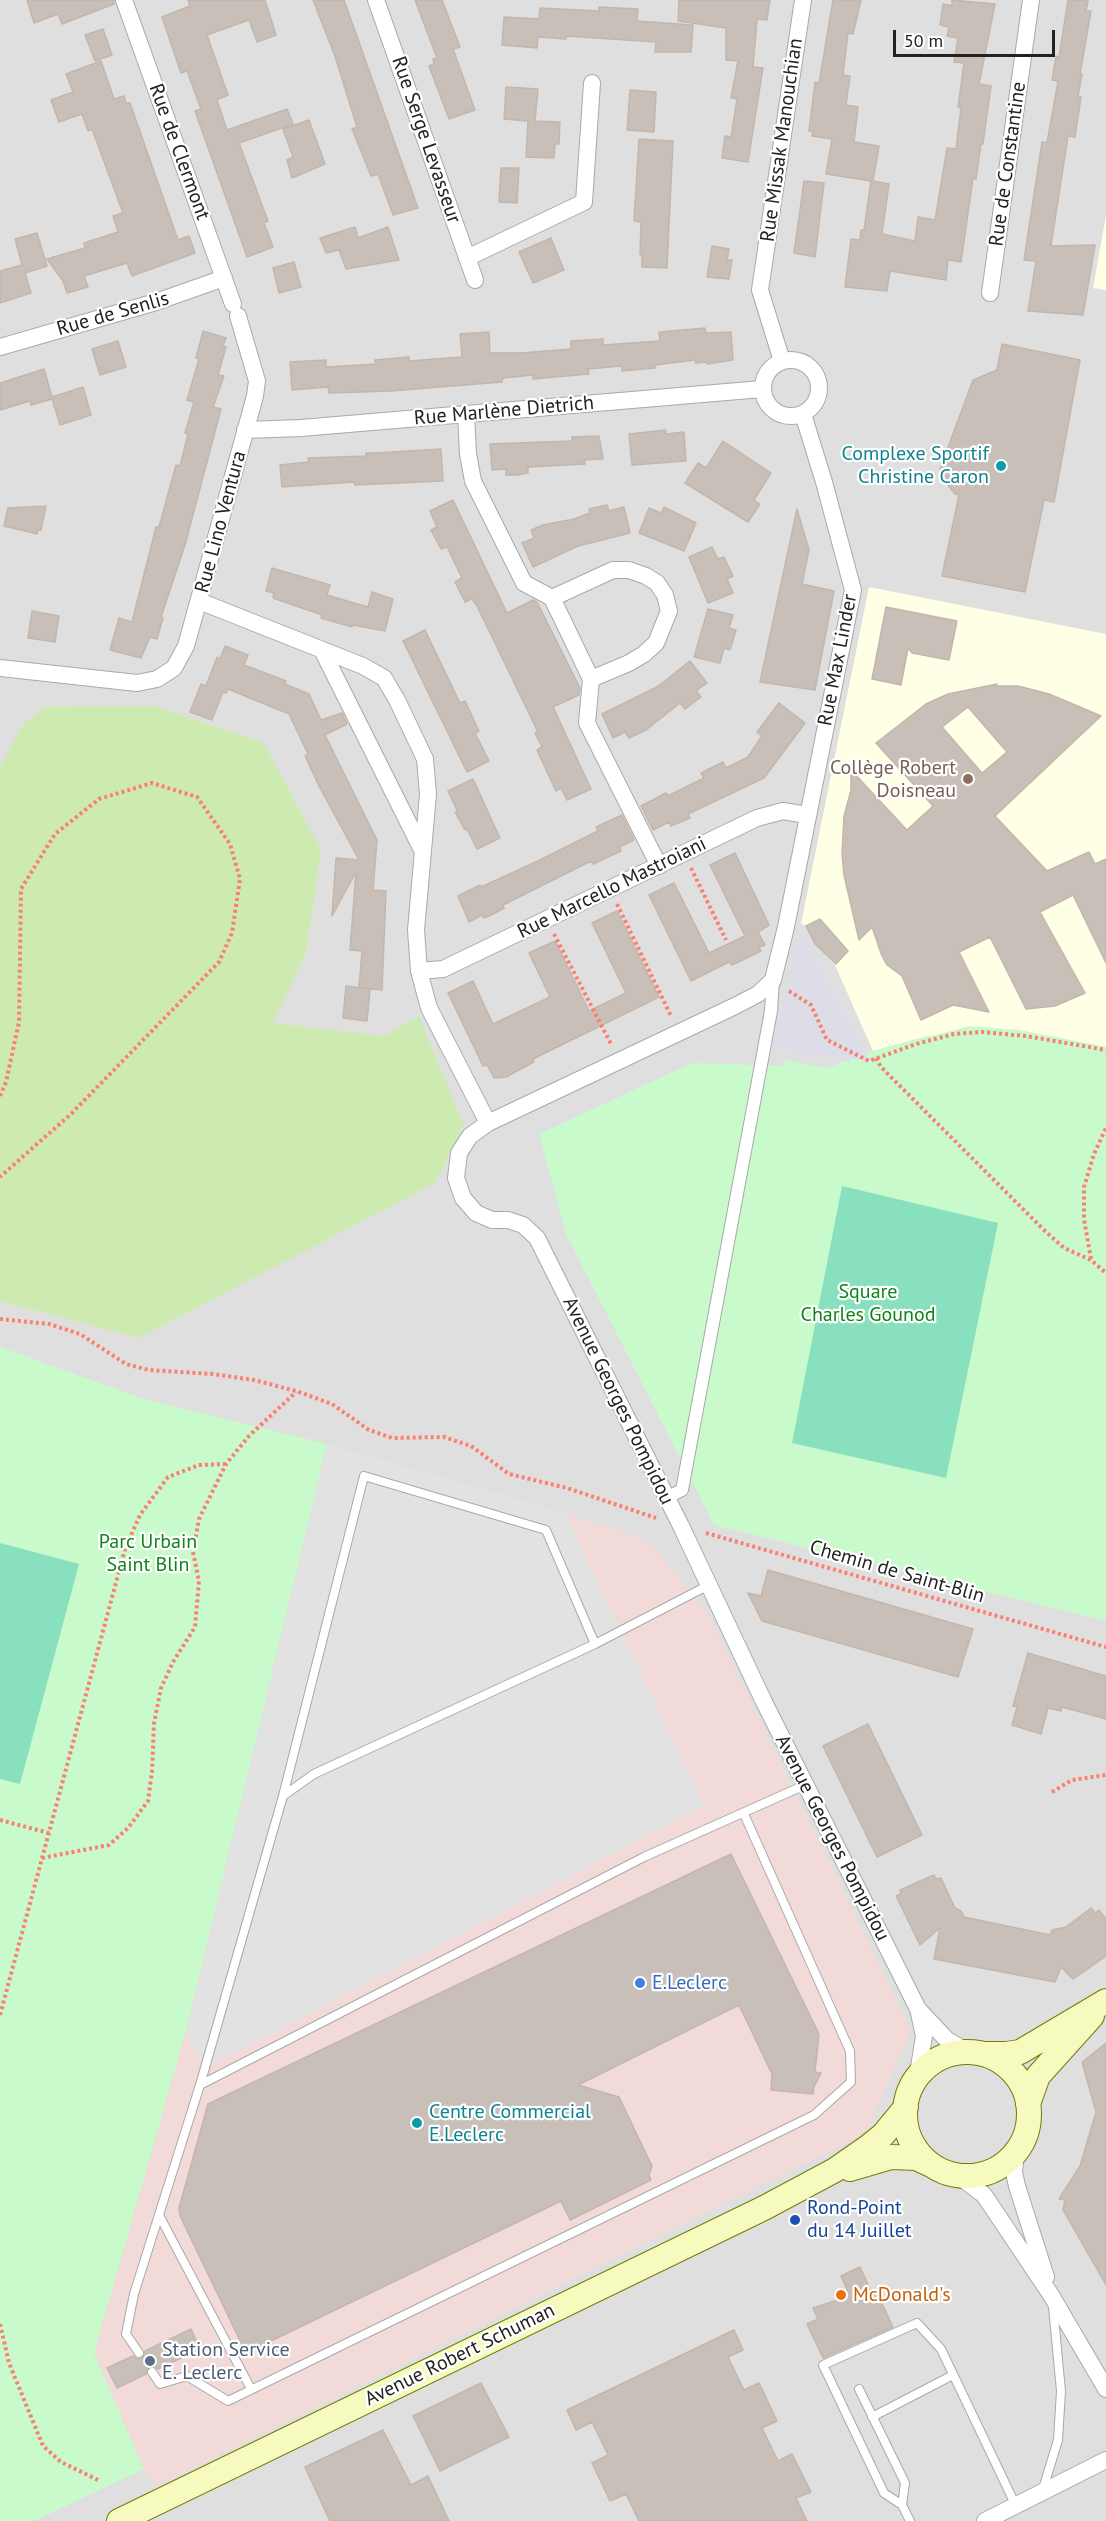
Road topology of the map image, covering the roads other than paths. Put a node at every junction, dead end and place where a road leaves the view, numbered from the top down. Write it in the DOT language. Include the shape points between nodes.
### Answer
graph roads {
  1 [pos="124,0"];
  2 [pos="376,0"];
  3 [pos="803,0"];
  4 [pos="1031,0"];
  5 [pos="592,83"];
  6 [pos="467,258"];
  7 [pos="224,278"];
  8 [pos="475,280"];
  9 [pos="990,293"];
  10 [pos="236,310"];
  11 [pos="0,347"];
  12 [pos="782,361"];
  13 [pos="762,389"];
  14 [pos="466,414"];
  15 [pos="803,414"];
  16 [pos="245,430"];
  17 [pos="552,598"];
  18 [pos="199,601"];
  19 [pos="322,650"];
  20 [pos="0,668"];
  21 [pos="591,679"];
  22 [pos="807,815"];
  23 [pos="422,852"];
  24 [pos="659,866"];
  25 [pos="419,971"];
  26 [pos="773,980"];
  27 [pos="488,1123"];
  28 [pos="666,1498"];
  29 [pos="709,1585"];
  30 [pos="595,1644"];
  31 [pos="806,1785"];
  32 [pos="283,1796"];
  33 [pos="744,1814"];
  34 [pos="1105,2002"];
  35 [pos="918,2009"];
  36 [pos="976,2053"];
  37 [pos="914,2084"];
  38 [pos="200,2085"];
  39 [pos="1028,2104"];
  40 [pos="906,2107"];
  41 [pos="1016,2152"];
  42 [pos="931,2165"];
  43 [pos="960,2177"];
  44 [pos="801,2188"];
  45 [pos="159,2215"];
  46 [pos="1051,2295"];
  47 [pos="139,2353"];
  48 [pos="152,2372"];
  49 [pos="953,2375"];
  50 [pos="859,2389"];
  51 [pos="1106,2389"];
  52 [pos="251,2390"];
  53 [pos="873,2416"];
  54 [pos="1106,2460"];
  55 [pos="1041,2494"];
  56 [pos="902,2505"];
  57 [pos="1016,2506"];
  58 [pos="119,2521"];
  59 [pos="910,2521"];
  60 [pos="985,2521"];
  1 -- 7 [label="street, Rue de Clermont"];
  2 -- 6 [label="street, Rue Serge Levasseur"];
  3 -- 12 [label="street, Rue Missak Manouchian" via="760,290"];
  4 -- 9 [label="street, Rue de Constantine"];
  5 -- 6 [label="street" via="584,202"];
  6 -- 8 [label="street, Rue Serge Levasseur"];
  7 -- 10 [label="street, Rue de Clermont"];
  7 -- 11 [label="street, Rue de Senlis"];
  10 -- 16 [label="street, Rue Lino Ventura" via="257,381"];
  12 -- 13 [label="street" via="768,372"];
  12 -- 15 [label="street" via="801,362 815,374 819,392"];
  13 -- 14 [label="street, Rue Marlène Dietrich"];
  13 -- 15 [label="street" via="776,413"];
  14 -- 16 [label="street, Rue Marlène Dietrich"];
  14 -- 17 [label="street" via="472,482 524,583"];
  15 -- 22 [label="street, Rue Max Linder" via="853,590"];
  16 -- 18 [label="street, Rue Lino Ventura"];
  17 -- 21 [label="street"];
  17 -- 21 [label="street" via="613,570 646,576 665,595 669,611 656,643 629,663"];
  18 -- 19 [label="street, Rue Lino Ventura"];
  18 -- 20 [label="street" via="174,668 157,679 137,683"];
  19 -- 23 [label="street"];
  19 -- 23 [label="street, Rue Lino Ventura" via="384,678 397,699 425,759 428,794"];
  21 -- 24 [label="street" via="587,723"];
  22 -- 24 [label="street, Rue Marcello Mastroiani" via="783,811 757,818"];
  22 -- 26 [label="street, Rue Max Linder"];
  23 -- 25 [label="street, Rue Lino Ventura" via="416,930"];
  24 -- 25 [label="street, Rue Marcello Mastroiani" via="443,969"];
  25 -- 27 [label="street, Rue Lino Ventura" via="429,1008"];
  26 -- 27 [label="street, Avenue Georges Pompidou" via="758,994"];
  26 -- 28 [label="street" via="771,1011 682,1490"];
  27 -- 28 [label="street, Avenue Georges Pompidou" via="470,1136 459,1153 456,1178 463,1198 476,1213 523,1225 537,1238"];
  28 -- 29 [label="street, Avenue Georges Pompidou"];
  29 -- 30 [label="lane"];
  29 -- 31 [label="street, Avenue Georges Pompidou"];
  30 -- 32 [label="lane" via="314,1774"];
  30 -- 32 [label="lane" via="546,1530 364,1476"];
  31 -- 33 [label="lane"];
  31 -- 35 [label="street, Avenue Georges Pompidou"];
  32 -- 38 [label="lane"];
  33 -- 38 [label="lane" via="644,1857"];
  33 -- 52 [label="lane" via="850,2050 851,2082 814,2115"];
  34 -- 36 [label="main road" via="1020,2052"];
  34 -- 39 [label="main road" via="1053,2056 1038,2076"];
  35 -- 36 [label="street, Avenue Georges Pompidou" via="947,2040"];
  35 -- 37 [label="street, Avenue Georges Pompidou" via="924,2036"];
  36 -- 37 [label="main road" via="946,2056 929,2065"];
  36 -- 39 [label="main road" via="999,2061 1014,2073"];
  37 -- 40 [label="main road"];
  38 -- 45 [label="lane"];
  39 -- 41 [label="main road" via="1028,2125"];
  40 -- 42 [label="main road" via="907,2131 915,2148"];
  40 -- 44 [label="main road, Avenue Robert Schuman" via="868,2147"];
  41 -- 43 [label="main road" via="996,2169 979,2176"];
  41 -- 46 [label="street" via="1016,2179"];
  42 -- 43 [label="main road"];
  42 -- 44 [label="main road, Avenue Robert Schuman" via="916,2158 874,2160"];
  43 -- 46 [label="street" via="984,2195"];
  44 -- 58 [label="main road, Avenue Robert Schuman"];
  45 -- 47 [label="lane" via="126,2334"];
  45 -- 52 [label="lane"];
  46 -- 51 [label="street"];
  46 -- 55 [label="lane" via="1061,2391 1058,2440"];
  48 -- 52 [label="lane" via="160,2384 187,2376 228,2401"];
  49 -- 53 [label="lane"];
  49 -- 56 [label="lane" via="941,2349 917,2323 823,2365 884,2493"];
  49 -- 57 [label="lane"];
  50 -- 53 [label="lane"];
  53 -- 56 [label="lane" via="905,2483"];
  54 -- 55 [label="street"];
  55 -- 57 [label="street"];
  56 -- 59 [label="lane"];
  57 -- 60 [label="street"];
}
